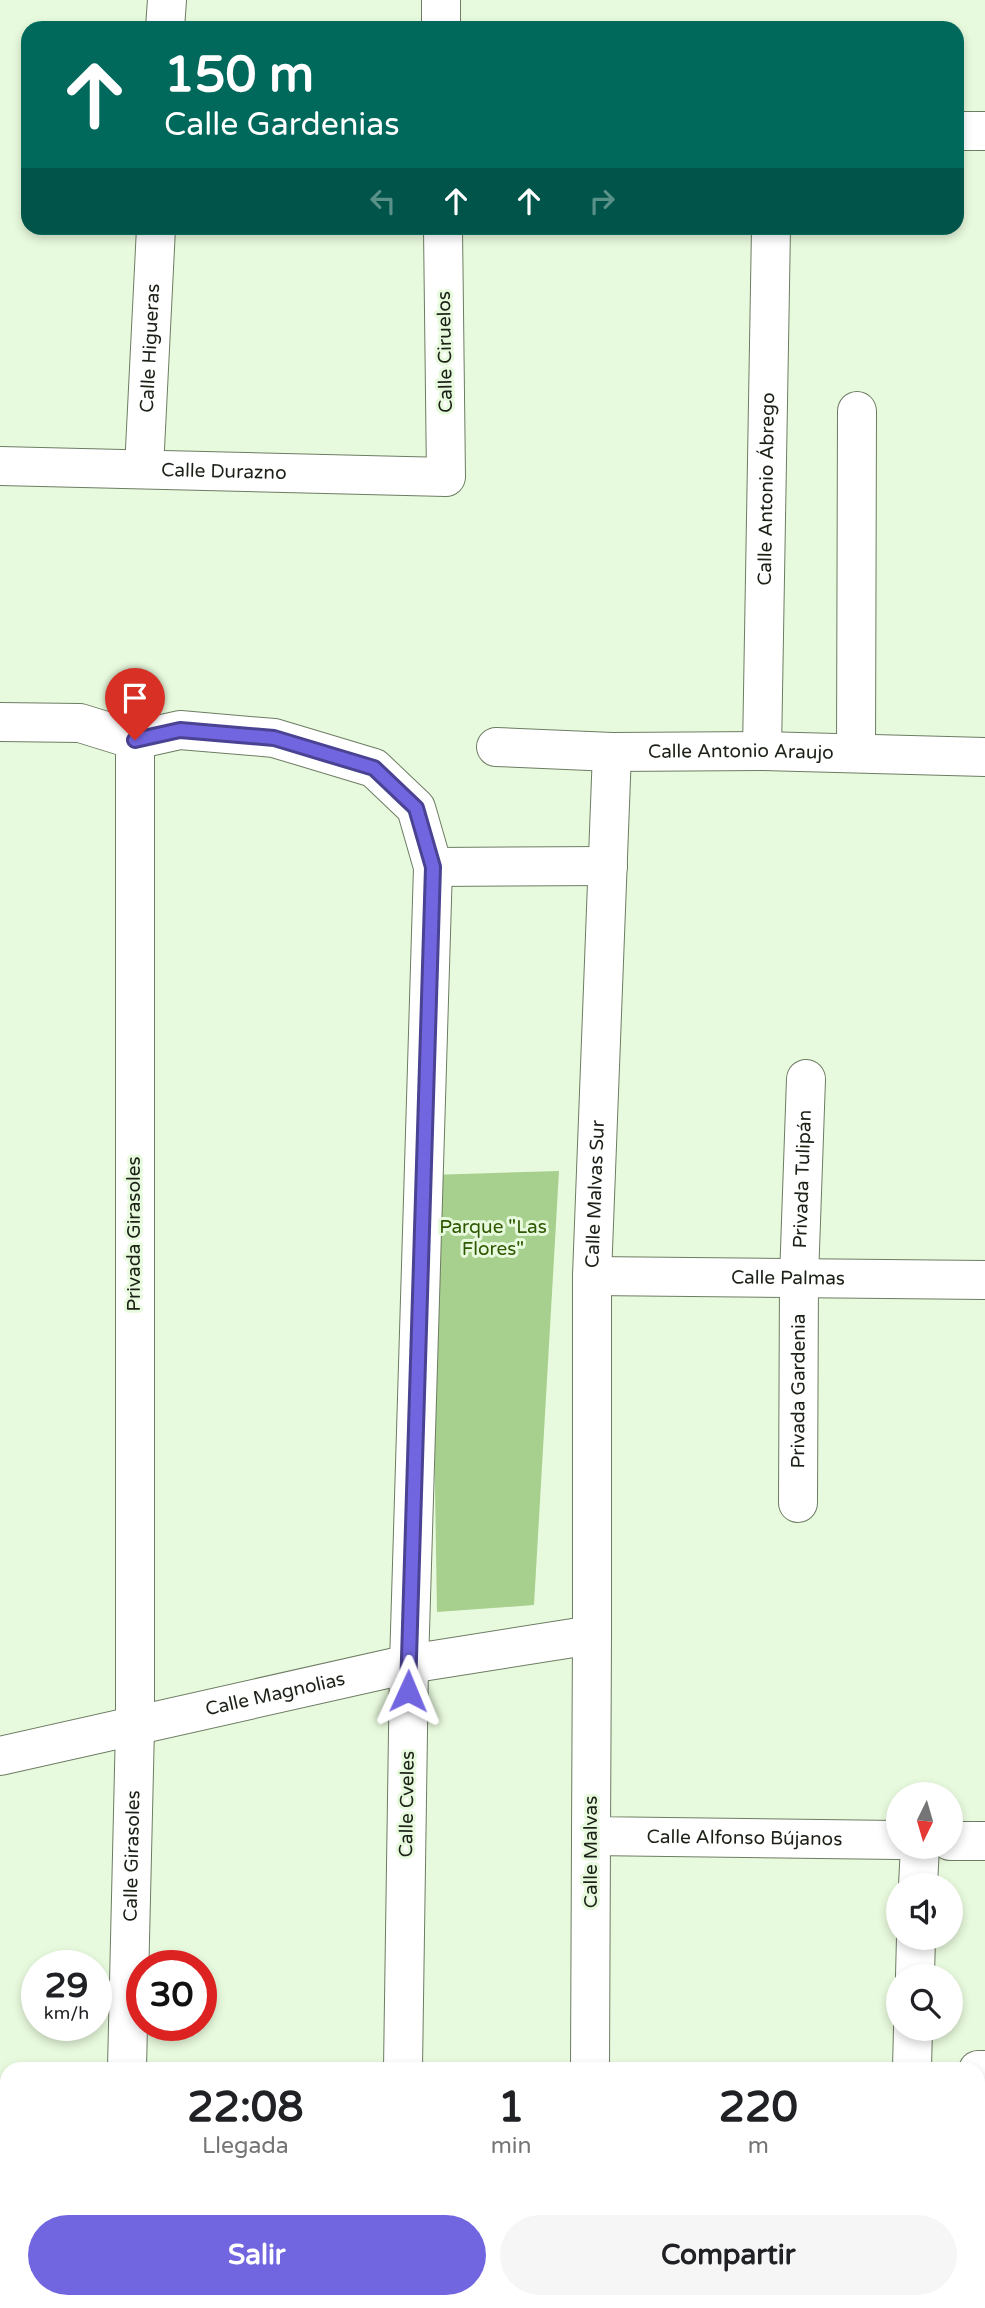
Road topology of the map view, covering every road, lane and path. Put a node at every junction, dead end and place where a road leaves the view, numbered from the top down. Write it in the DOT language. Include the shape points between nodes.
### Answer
graph roads {
  1 [pos="167,0"];
  2 [pos="441,0"];
  3 [pos="166,21"];
  4 [pos="441,21"];
  5 [pos="964,131"];
  6 [pos="985,131"];
  7 [pos="156,235"];
  8 [pos="443,235"];
  9 [pos="771,235"];
  10 [pos="857,411"];
  11 [pos="0,466"];
  12 [pos="145,469"];
  13 [pos="446,477"];
  14 [pos="0,722"];
  15 [pos="135,740"];
  16 [pos="496,747"];
  17 [pos="762,751"];
  18 [pos="612,752"];
  19 [pos="856,753"];
  20 [pos="985,757"];
  21 [pos="607,866"];
  22 [pos="433,867"];
  23 [pos="806,1079"];
  24 [pos="592,1276"];
  25 [pos="799,1278"];
  26 [pos="985,1280"];
  27 [pos="798,1503"];
  28 [pos="592,1635"];
  29 [pos="409,1664"];
  30 [pos="135,1727"];
  31 [pos="0,1756"];
  32 [pos="591,1836"];
  33 [pos="886,1840"];
  34 [pos="963,1841"];
  35 [pos="985,1841"];
  36 [pos="913,2041"];
  37 [pos="127,2062"];
  38 [pos="402,2062"];
  39 [pos="590,2062"];
  40 [pos="912,2062"];
  1 -- 3 [label="street"];
  2 -- 4 [label="street"];
  5 -- 6 [label="street"];
  7 -- 12 [label="street, Calle Higueras"];
  8 -- 13 [label="street, Calle Ciruelos"];
  9 -- 17 [label="street, Calle Antonio Ábrego"];
  10 -- 19 [label="street"];
  11 -- 12 [label="street, Calle Durazno"];
  12 -- 13 [label="street, Calle Durazno"];
  14 -- 15 [label="street" via="80,723"];
  15 -- 22 [label="street, Calle Cveles" via="180,730 274,738 374,768 416,808"];
  15 -- 30 [label="street, Privada Girasoles"];
  16 -- 18 [label="street, Calle Antonio Araujo"];
  17 -- 18 [label="street, Calle Antonio Araujo"];
  17 -- 19 [label="street, Calle Antonio Araujo"];
  18 -- 21 [label="street, Calle Malvas Sur"];
  19 -- 20 [label="street, Calle Antonio Araujo"];
  21 -- 22 [label="street"];
  21 -- 24 [label="street, Calle Malvas Sur"];
  22 -- 29 [label="street, Calle Cveles"];
  23 -- 25 [label="street, Privada Tulipán"];
  24 -- 25 [label="street, Calle Palmas"];
  24 -- 28 [label="street, Calle Malvas Sur"];
  25 -- 26 [label="street, Calle Palmas"];
  25 -- 27 [label="street, Privada Gardenia"];
  28 -- 29 [label="street, Calle Magnolias"];
  28 -- 32 [label="street, Calle Malvas"];
  29 -- 30 [label="street, Calle Magnolias"];
  29 -- 38 [label="street, Calle Cveles"];
  30 -- 31 [label="street, Calle Magnolias"];
  30 -- 37 [label="street, Calle Girasoles"];
  32 -- 33 [label="street, Calle Alfonso Bújanos"];
  32 -- 39 [label="street, Calle Malvas"];
  34 -- 35 [label="street"];
  36 -- 40 [label="street"];
}
